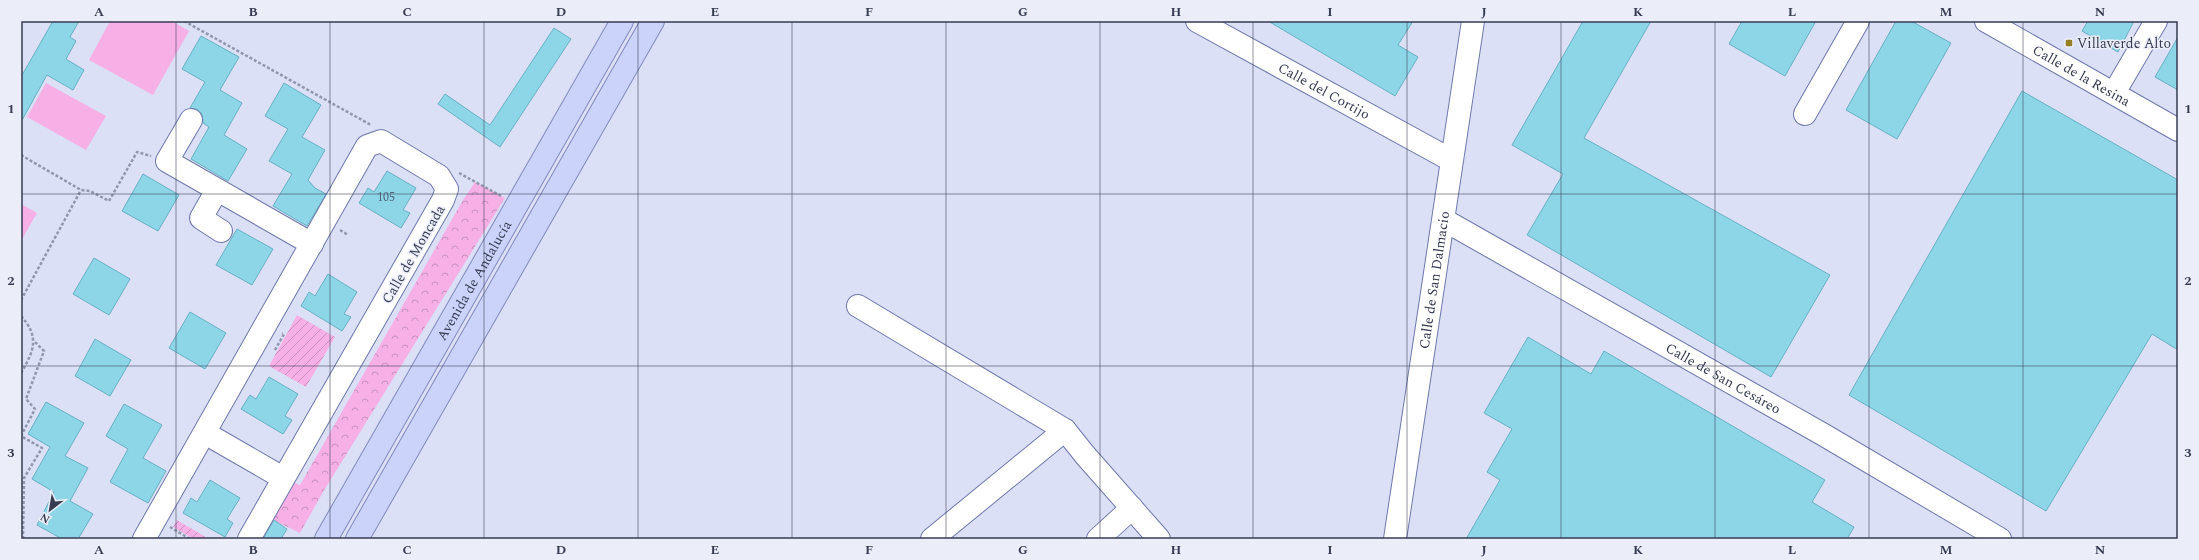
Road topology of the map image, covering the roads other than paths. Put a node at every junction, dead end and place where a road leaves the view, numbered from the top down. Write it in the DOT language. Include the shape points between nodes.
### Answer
graph roads {
  1 [pos="622,21"];
  2 [pos="653,21"];
  3 [pos="1198,21"];
  4 [pos="1473,21"];
  5 [pos="1858,21"];
  6 [pos="1986,21"];
  7 [pos="2156,21"];
  8 [pos="2114,93"];
  9 [pos="1805,114"];
  10 [pos="191,120"];
  11 [pos="2178,130"];
  12 [pos="1451,160"];
  13 [pos="218,190"];
  14 [pos="1444,220"];
  15 [pos="221,231"];
  16 [pos="312,244"];
  17 [pos="858,306"];
  18 [pos="1065,430"];
  19 [pos="205,433"];
  20 [pos="283,478"];
  21 [pos="1132,508"];
  22 [pos="144,539"];
  23 [pos="249,539"];
  24 [pos="326,539"];
  25 [pos="357,539"];
  26 [pos="932,539"];
  27 [pos="1098,539"];
  28 [pos="1159,539"];
  29 [pos="1395,539"];
  30 [pos="2000,539"];
  1 -- 24 [label="main road, Avenida de Andalucía"];
  2 -- 25 [label="main road, Avenida de Andalucía"];
  3 -- 12 [label="street, Calle del Cortijo"];
  4 -- 12 [label="street, Calle de San Dalmacio"];
  5 -- 9 [label="street"];
  6 -- 8 [label="street, Calle de la Resina"];
  7 -- 8 [label="street"];
  8 -- 11 [label="street, Calle de la Resina"];
  10 -- 13 [label="street" via="167,161"];
  12 -- 14 [label="street, Calle de San Dalmacio"];
  13 -- 15 [label="street" via="201,218"];
  13 -- 16 [label="street"];
  14 -- 29 [label="street, Calle de San Dalmacio"];
  14 -- 30 [label="street, Calle de San Cesáreo" via="1824,435"];
  16 -- 19 [label="street, Calle de Moncada"];
  16 -- 20 [label="street, Calle de Moncada" via="367,146 381,141 439,176 447,189 444,200 406,268"];
  17 -- 18 [label="street"];
  18 -- 21 [label="street"];
  18 -- 26 [label="street"];
  19 -- 20 [label="street"];
  19 -- 22 [label="street, Calle de Moncada"];
  20 -- 23 [label="street, Calle de Moncada"];
  21 -- 27 [label="street"];
  21 -- 28 [label="street"];
}
